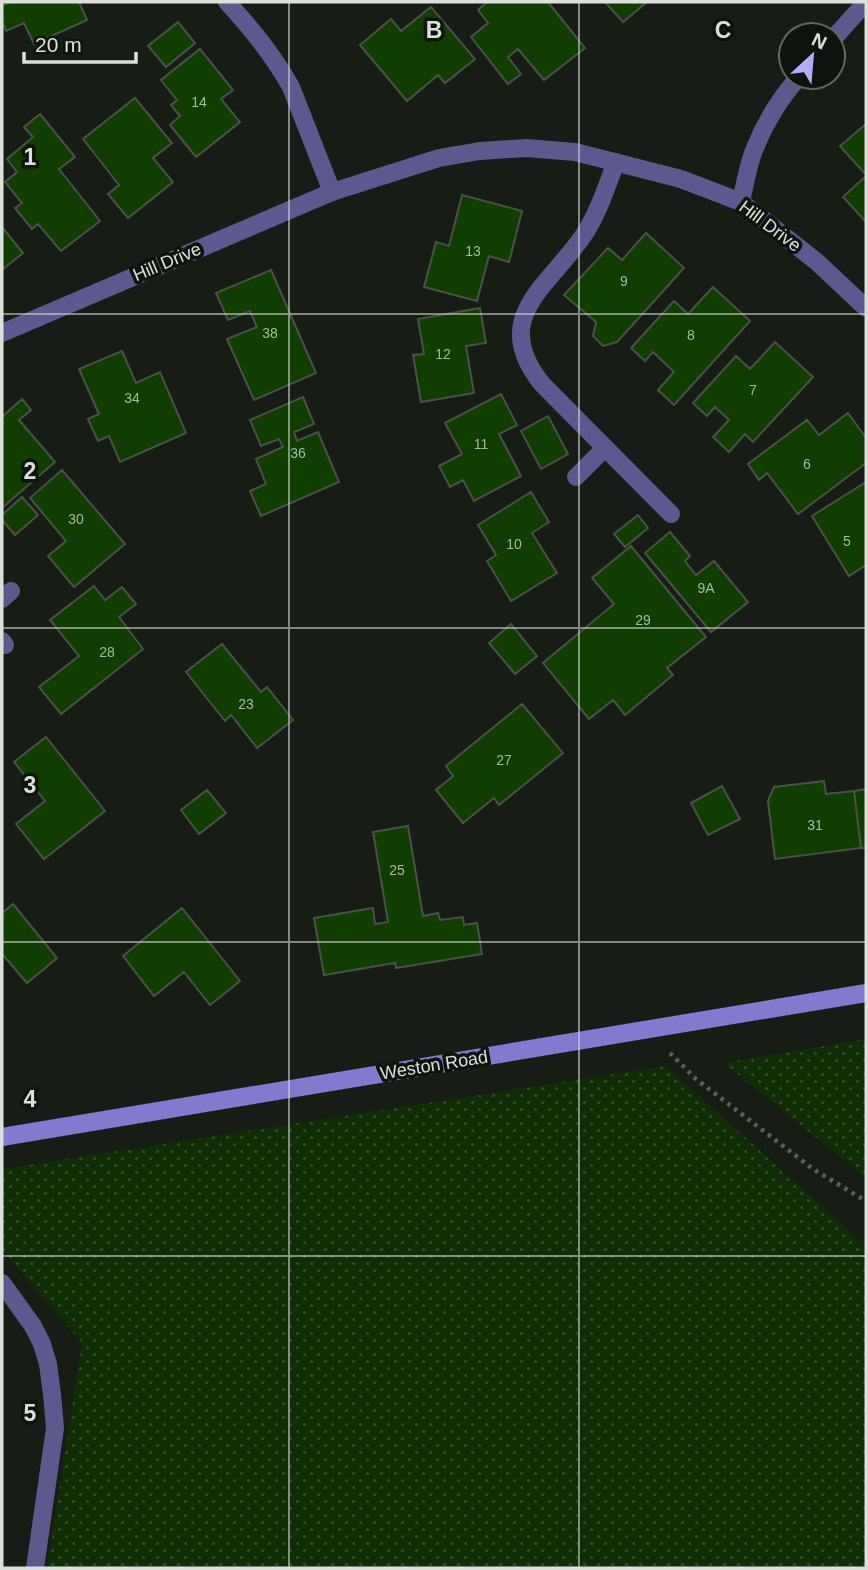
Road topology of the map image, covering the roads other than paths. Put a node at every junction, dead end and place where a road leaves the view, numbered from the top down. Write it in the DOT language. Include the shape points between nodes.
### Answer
graph roads {
  1 [pos="227,2"];
  2 [pos="866,2"];
  3 [pos="847,23"];
  4 [pos="787,91"];
  5 [pos="616,162"];
  6 [pos="332,192"];
  7 [pos="741,202"];
  8 [pos="866,308"];
  9 [pos="2,333"];
  10 [pos="605,448"];
  11 [pos="576,478"];
  12 [pos="671,514"];
  13 [pos="866,993"];
  14 [pos="2,1137"];
  15 [pos="2,1283"];
  16 [pos="35,1568"];
  1 -- 6 [label="street" via="283,72"];
  2 -- 3 [label="street"];
  4 -- 7 [label="street" via="754,149"];
  5 -- 6 [label="street, Hill Drive" via="575,152 526,148 480,151 439,158"];
  5 -- 7 [label="street, Hill Drive" via="681,179"];
  5 -- 10 [label="street" via="594,218 533,298 520,337 531,370"];
  6 -- 9 [label="street, Hill Drive"];
  7 -- 8 [label="street, Hill Drive"];
  10 -- 11 [label="street"];
  10 -- 12 [label="street"];
  13 -- 14 [label="main road, Weston Road"];
  15 -- 16 [label="street" via="42,1344 52,1394 55,1428"];
}
